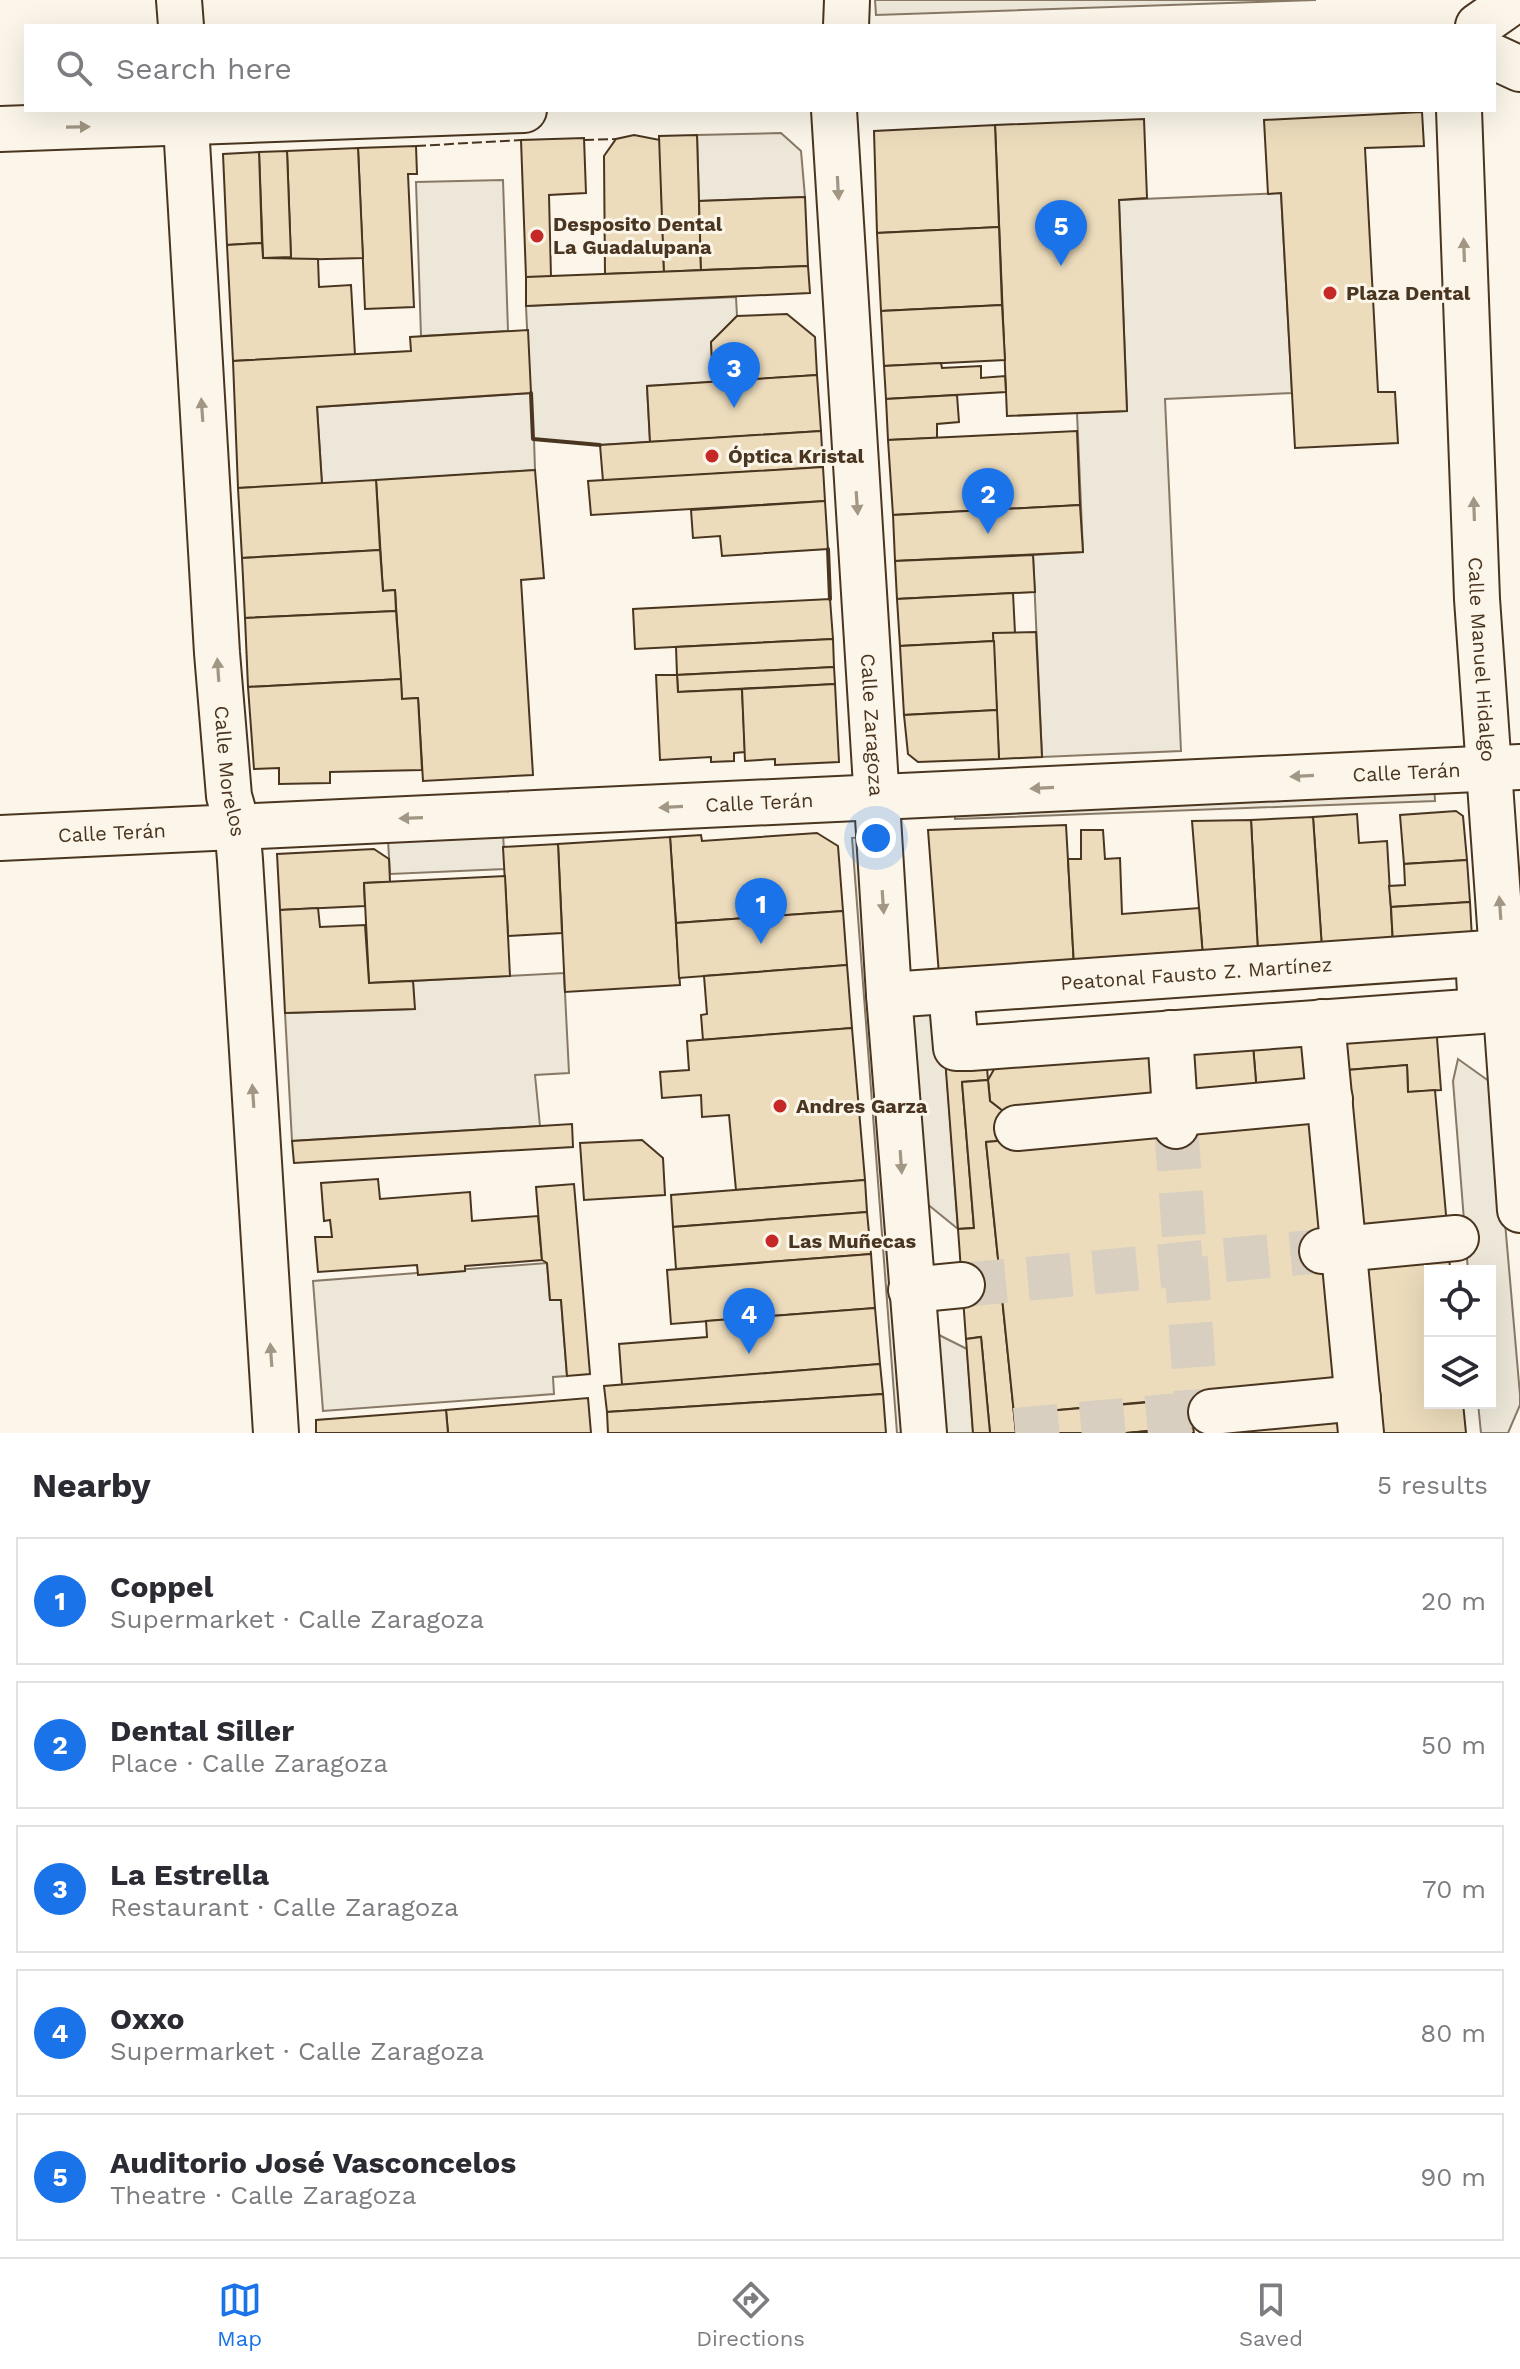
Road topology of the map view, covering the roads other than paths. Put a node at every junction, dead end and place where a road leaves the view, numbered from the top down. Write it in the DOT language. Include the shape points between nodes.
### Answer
graph roads {
  1 [pos="179,0"];
  2 [pos="847,0"];
  3 [pos="1515,0"];
  4 [pos="181,24"];
  5 [pos="846,24"];
  6 [pos="1481,24"];
  7 [pos="1496,58"];
  8 [pos="1520,69"];
  9 [pos="427,112"];
  10 [pos="834,112"];
  11 [pos="1459,112"];
  12 [pos="186,117"];
  13 [pos="0,129"];
  14 [pos="1505,767"];
  15 [pos="876,796"];
  16 [pos="237,824"];
  17 [pos="0,838"];
  18 [pos="1490,953"];
  19 [pos="951,991"];
  20 [pos="889,995"];
  21 [pos="1322,1022"];
  22 [pos="1170,1033"];
  23 [pos="1330,1099"];
  24 [pos="1176,1120"];
  25 [pos="1017,1128"];
  26 [pos="1520,1210"];
  27 [pos="1456,1238"];
  28 [pos="1333,1250"];
  29 [pos="962,1285"];
  30 [pos="911,1290"];
  31 [pos="1360,1416"];
  32 [pos="1203,1424"];
  33 [pos="276,1433"];
  34 [pos="924,1433"];
  1 -- 4 [label="street"];
  2 -- 5 [label="street"];
  3 -- 6 [label="street"];
  7 -- 8 [label="street"];
  9 -- 12 [label="street"];
  10 -- 15 [label="street, Calle Zaragoza, one-way"];
  14 -- 11 [label="street, Calle Manuel Hidalgo, one-way" via="1477,599"];
  13 -- 12 [label="street, one-way"];
  16 -- 12 [label="street, Calle Morelos, one-way" via="229,796 218,667"];
  14 -- 15 [label="street, Calle Terán, one-way"];
  18 -- 14 [label="street, Calle Manuel Hidalgo, one-way"];
  15 -- 16 [label="street, Calle Terán, one-way"];
  15 -- 20 [label="street, Calle Zaragoza, one-way"];
  16 -- 17 [label="street, Calle Terán"];
  33 -- 16 [label="street, Calle Morelos, one-way"];
  18 -- 19 [label="street, Peatonal Fausto Z. Martínez"];
  18 -- 21 [label="street" via="1481,1011"];
  18 -- 26 [label="street, Calle Manuel Hidalgo"];
  19 -- 20 [label="street, Peatonal Fausto Z. Martínez"];
  19 -- 22 [label="street" via="956,1048"];
  20 -- 30 [label="street, Calle Zaragoza, one-way"];
  21 -- 22 [label="street"];
  21 -- 23 [label="street"];
  22 -- 24 [label="street"];
  23 -- 24 [label="street"];
  23 -- 28 [label="street"];
  24 -- 25 [label="street"];
  27 -- 28 [label="street"];
  28 -- 31 [label="street"];
  29 -- 30 [label="street"];
  30 -- 34 [label="street, Calle Zaragoza"];
  31 -- 32 [label="street"];
}
